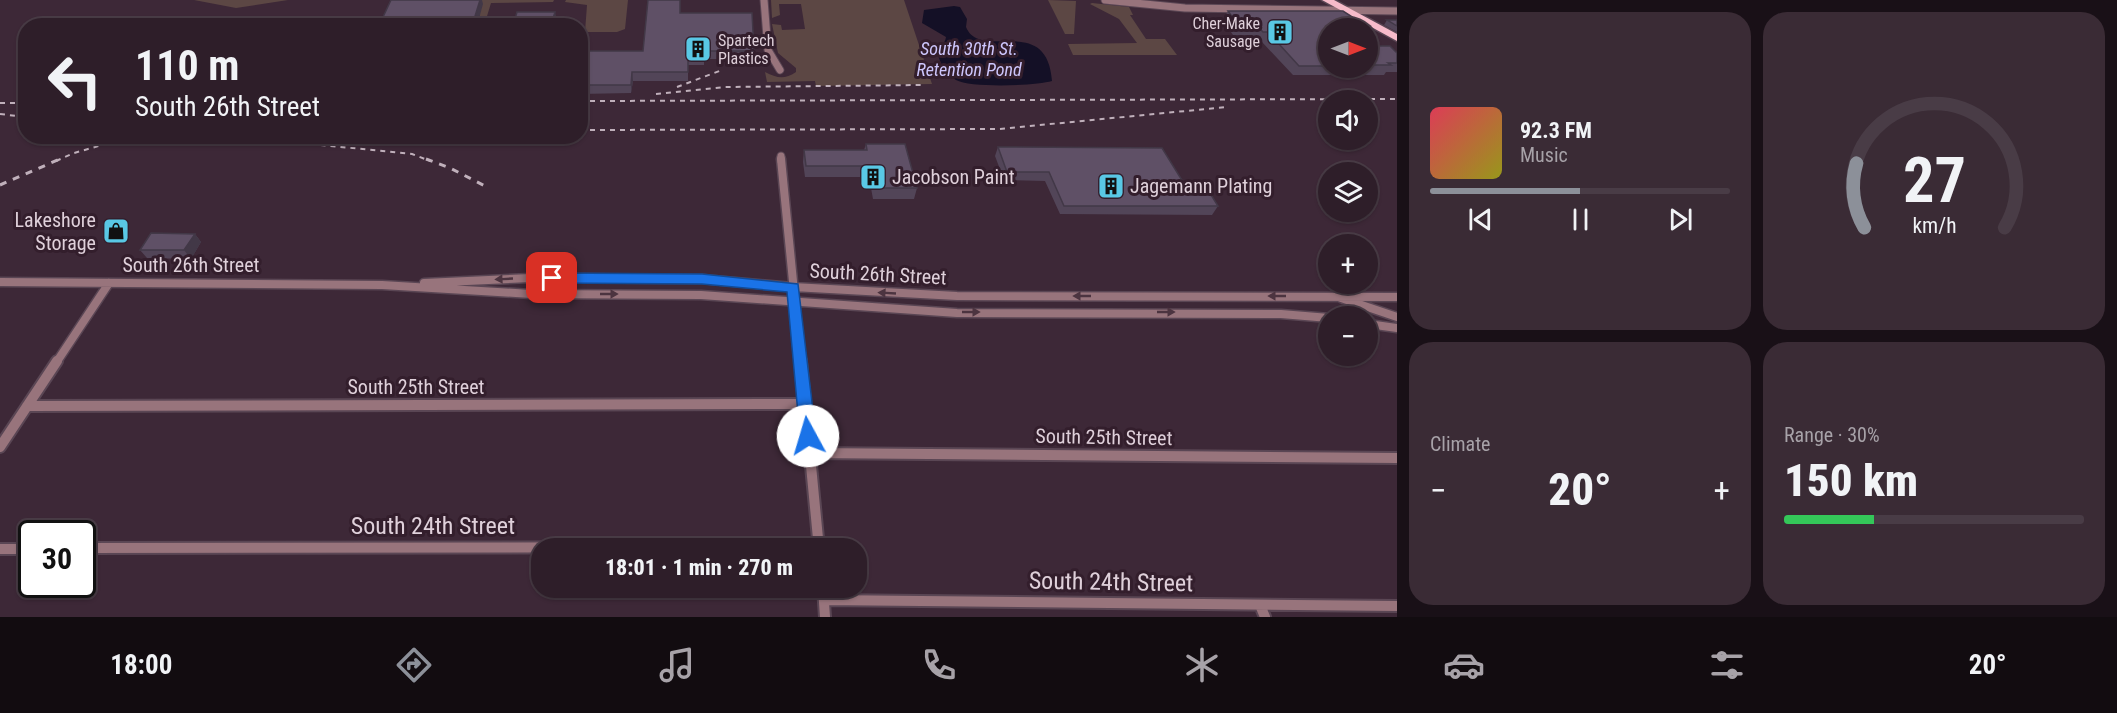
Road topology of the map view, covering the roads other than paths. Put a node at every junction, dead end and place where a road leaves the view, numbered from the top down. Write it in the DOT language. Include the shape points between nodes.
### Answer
graph roads {
  1 [pos="764,0"];
  2 [pos="1105,0"];
  3 [pos="1314,0"];
  4 [pos="1329,5"];
  5 [pos="1348,11"];
  6 [pos="1397,11"];
  7 [pos="1350,18"];
  8 [pos="1378,34"];
  9 [pos="1397,38"];
  10 [pos="1397,44"];
  11 [pos="780,70"];
  12 [pos="781,156"];
  13 [pos="0,282"];
  14 [pos="109,283"];
  15 [pos="382,285"];
  16 [pos="793,287"];
  17 [pos="1336,296"];
  18 [pos="1397,297"];
  19 [pos="794,303"];
  20 [pos="1397,316"];
  21 [pos="1318,317"];
  22 [pos="1378,325"];
  23 [pos="1397,328"];
  24 [pos="805,404"];
  25 [pos="27,406"];
  26 [pos="0,447"];
  27 [pos="810,453"];
  28 [pos="1397,458"];
  29 [pos="818,538"];
  30 [pos="96,548"];
  31 [pos="531,548"];
  32 [pos="0,549"];
  33 [pos="18,549"];
  34 [pos="867,595"];
  35 [pos="823,598"];
  36 [pos="1260,605"];
  37 [pos="1397,606"];
  38 [pos="825,617"];
  39 [pos="1265,617"];
  1 -- 11 [label="street" via="768,50"];
  2 -- 4 [label="street" via="1195,8"];
  3 -- 4 [label="main road"];
  4 -- 5 [label="main road"];
  4 -- 7 [label="main road"];
  5 -- 6 [label="street"];
  5 -- 9 [label="main road"];
  8 -- 10 [label="main road"];
  12 -- 16 [label="street"];
  13 -- 14 [label="street, South 26th Street"];
  14 -- 15 [label="street, South 26th Street"];
  14 -- 25 [label="street"];
  16 -- 15 [label="street, South 26th Street, one-way" via="702,279 565,278"];
  15 -- 19 [label="street, South 26th Street, one-way" via="502,293 701,295"];
  17 -- 16 [label="street, South 26th Street, one-way" via="957,296"];
  16 -- 19 [label="street"];
  17 -- 18 [label="street, South 26th Street"];
  17 -- 20 [label="street, South 26th Street"];
  19 -- 21 [label="street, South 26th Street, one-way" via="957,312"];
  19 -- 24 [label="street"];
  22 -- 23 [label="street"];
  24 -- 25 [label="street, South 25th Street"];
  24 -- 27 [label="street"];
  25 -- 26 [label="street"];
  27 -- 28 [label="street, South 25th Street"];
  27 -- 29 [label="street"];
  30 -- 31 [label="street, South 24th Street"];
  32 -- 33 [label="street"];
  34 -- 36 [label="street, South 24th Street"];
  35 -- 38 [label="street"];
  36 -- 37 [label="street, South 24th Street"];
  36 -- 39 [label="street"];
}
